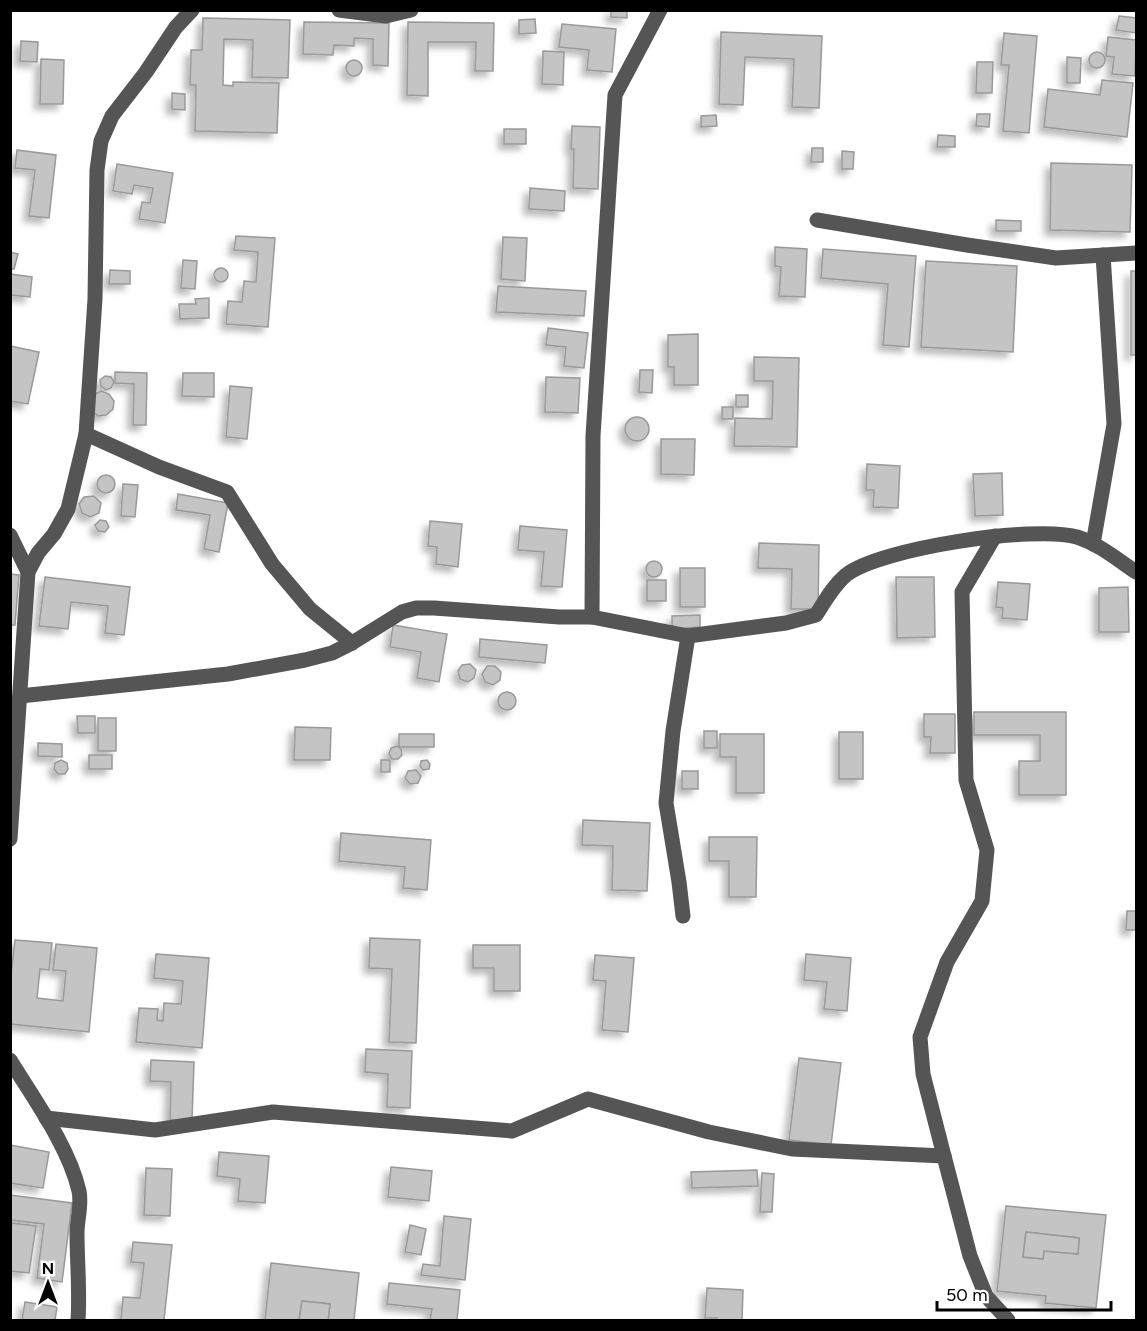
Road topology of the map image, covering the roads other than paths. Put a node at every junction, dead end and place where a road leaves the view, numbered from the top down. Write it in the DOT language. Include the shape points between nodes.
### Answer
graph roads {
  1 [pos="192,10"];
  2 [pos="339,10"];
  3 [pos="411,10"];
  4 [pos="660,10"];
  5 [pos="817,220"];
  6 [pos="1137,253"];
  7 [pos="1103,255"];
  8 [pos="86,434"];
  9 [pos="10,535"];
  10 [pos="996,536"];
  11 [pos="1093,544"];
  12 [pos="28,572"];
  13 [pos="1137,572"];
  14 [pos="592,617"];
  15 [pos="688,636"];
  16 [pos="352,644"];
  17 [pos="20,696"];
  18 [pos="10,839"];
  19 [pos="683,916"];
  20 [pos="10,1060"];
  21 [pos="46,1118"];
  22 [pos="944,1156"];
  23 [pos="78,1320"];
  24 [pos="1008,1320"];
  1 -- 8 [label="street" via="112,116 101,141"];
  2 -- 3 [label="street" via="386,16"];
  4 -- 14 [label="street" via="615,94 593,436"];
  5 -- 7 [label="street" via="1056,258"];
  6 -- 7 [label="street"];
  7 -- 11 [label="street" via="1114,424"];
  8 -- 12 [label="street" via="68,509"];
  8 -- 16 [label="street" via="227,492 272,564 310,609"];
  9 -- 12 [label="street"];
  10 -- 11 [label="street" via="1059,534"];
  10 -- 15 [label="street" via="889,556 861,566 831,591 816,615 786,623"];
  10 -- 22 [label="street" via="962,592 966,780 987,850 982,901 947,962 920,1037 924,1074"];
  11 -- 13 [label="street"];
  12 -- 17 [label="street"];
  14 -- 15 [label="street"];
  14 -- 16 [label="street" via="417,608 402,612"];
  15 -- 19 [label="street" via="666,803"];
  16 -- 17 [label="street" via="305,660 228,674"];
  17 -- 18 [label="street"];
  20 -- 21 [label="street"];
  21 -- 22 [label="street" via="155,1130 273,1112 512,1131 588,1099 709,1132 792,1149"];
  21 -- 23 [label="street" via="65,1153 79,1193"];
  22 -- 24 [label="street" via="970,1256 986,1296"];
}
